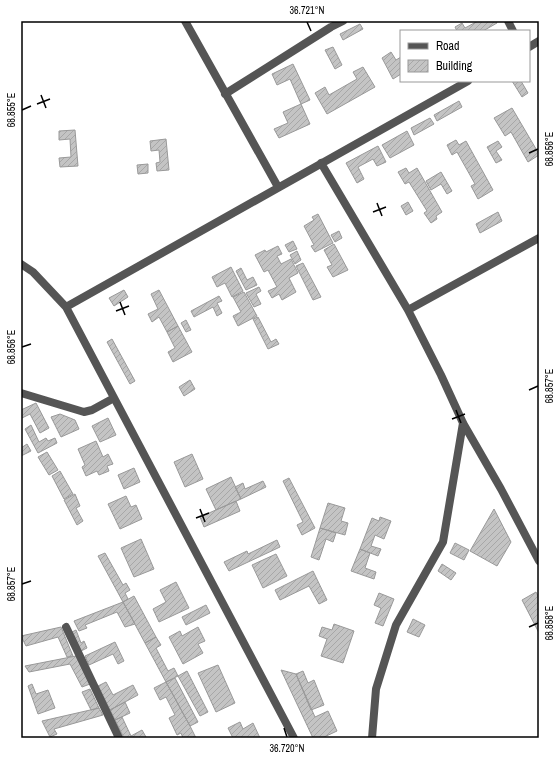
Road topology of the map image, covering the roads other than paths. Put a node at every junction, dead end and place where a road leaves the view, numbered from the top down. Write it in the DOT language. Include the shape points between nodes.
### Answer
graph roads {
  1 [pos="185,21"];
  2 [pos="343,21"];
  3 [pos="508,21"];
  4 [pos="330,24"];
  5 [pos="512,30"];
  6 [pos="539,41"];
  7 [pos="530,46"];
  8 [pos="466,82"];
  9 [pos="226,94"];
  10 [pos="321,163"];
  11 [pos="278,187"];
  12 [pos="539,238"];
  13 [pos="21,264"];
  14 [pos="66,307"];
  15 [pos="408,310"];
  16 [pos="21,393"];
  17 [pos="114,398"];
  18 [pos="463,423"];
  19 [pos="539,561"];
  20 [pos="66,627"];
  21 [pos="119,738"];
  22 [pos="294,738"];
  23 [pos="372,738"];
  1 -- 9 [label="street"];
  2 -- 4 [label="street"];
  3 -- 5 [label="street"];
  4 -- 9 [label="street"];
  6 -- 7 [label="street"];
  8 -- 10 [label="street"];
  9 -- 11 [label="street"];
  10 -- 11 [label="street"];
  10 -- 15 [label="street"];
  11 -- 14 [label="street"];
  12 -- 15 [label="street"];
  13 -- 14 [label="street" via="33,272"];
  14 -- 17 [label="street"];
  15 -- 18 [label="street"];
  16 -- 17 [label="street" via="84,412"];
  17 -- 22 [label="street"];
  18 -- 19 [label="street"];
  18 -- 23 [label="street" via="443,542 396,625 376,689"];
  20 -- 21 [label="street"];
}
